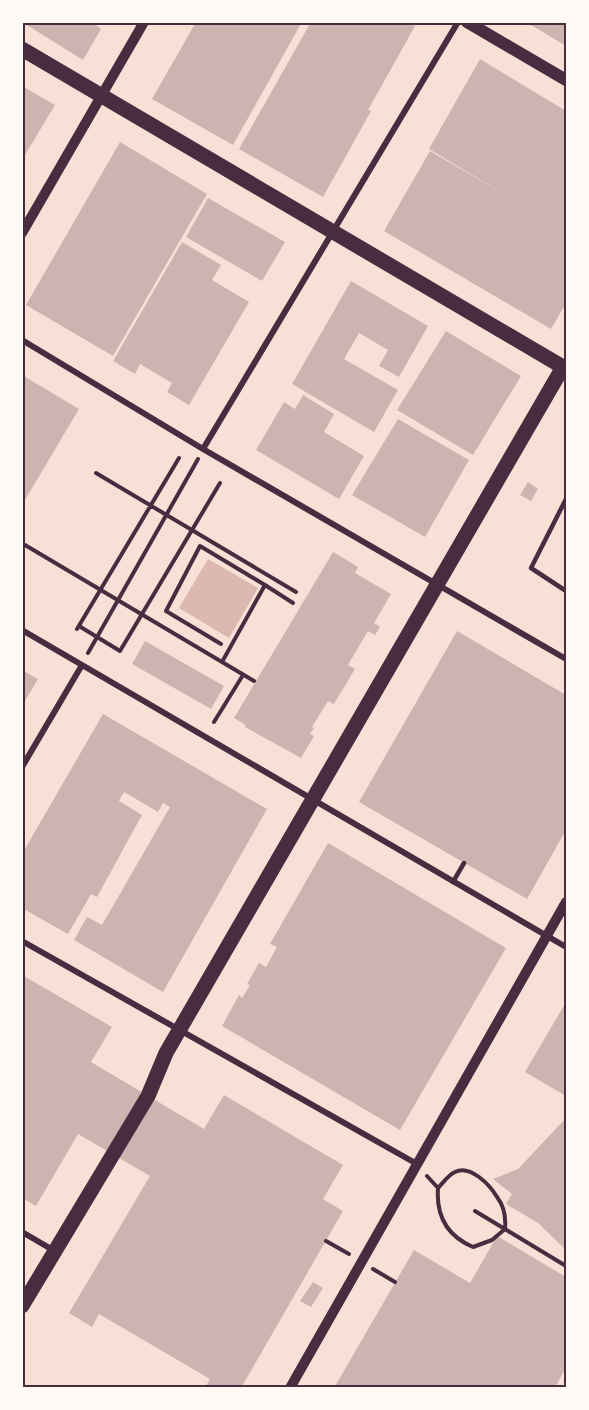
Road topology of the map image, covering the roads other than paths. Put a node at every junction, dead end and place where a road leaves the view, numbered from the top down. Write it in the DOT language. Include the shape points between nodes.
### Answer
graph roads {
  1 [pos="144,22"];
  2 [pos="458,22"];
  3 [pos="467,22"];
  4 [pos="22,50"];
  5 [pos="567,80"];
  6 [pos="101,96"];
  7 [pos="332,232"];
  8 [pos="22,233"];
  9 [pos="22,340"];
  10 [pos="565,365"];
  11 [pos="203,449"];
  12 [pos="567,499"];
  13 [pos="438,583"];
  14 [pos="567,591"];
  15 [pos="22,630"];
  16 [pos="567,659"];
  17 [pos="82,664"];
  18 [pos="22,767"];
  19 [pos="313,800"];
  20 [pos="464,863"];
  21 [pos="453,882"];
  22 [pos="567,902"];
  23 [pos="546,936"];
  24 [pos="22,941"];
  25 [pos="567,947"];
  26 [pos="180,1030"];
  27 [pos="417,1164"];
  28 [pos="22,1232"];
  29 [pos="56,1252"];
  30 [pos="22,1306"];
  31 [pos="290,1388"];
  1 -- 6 [label="street"];
  2 -- 7 [label="street"];
  3 -- 5 [label="main road"];
  4 -- 6 [label="main road"];
  6 -- 7 [label="main road"];
  6 -- 8 [label="street"];
  7 -- 10 [label="main road"];
  7 -- 11 [label="street"];
  9 -- 11 [label="street"];
  10 -- 13 [label="main road"];
  11 -- 13 [label="street"];
  12 -- 14 [label="lane" via="531,568"];
  13 -- 16 [label="street"];
  13 -- 19 [label="main road"];
  15 -- 17 [label="street"];
  17 -- 18 [label="street"];
  17 -- 19 [label="street"];
  19 -- 21 [label="street"];
  19 -- 26 [label="main road"];
  20 -- 21 [label="lane"];
  21 -- 23 [label="street"];
  22 -- 23 [label="street"];
  23 -- 25 [label="street"];
  23 -- 27 [label="street"];
  24 -- 26 [label="street"];
  26 -- 27 [label="street"];
  26 -- 29 [label="main road" via="148,1096"];
  27 -- 31 [label="street"];
  28 -- 29 [label="street"];
  29 -- 30 [label="main road"];
}
